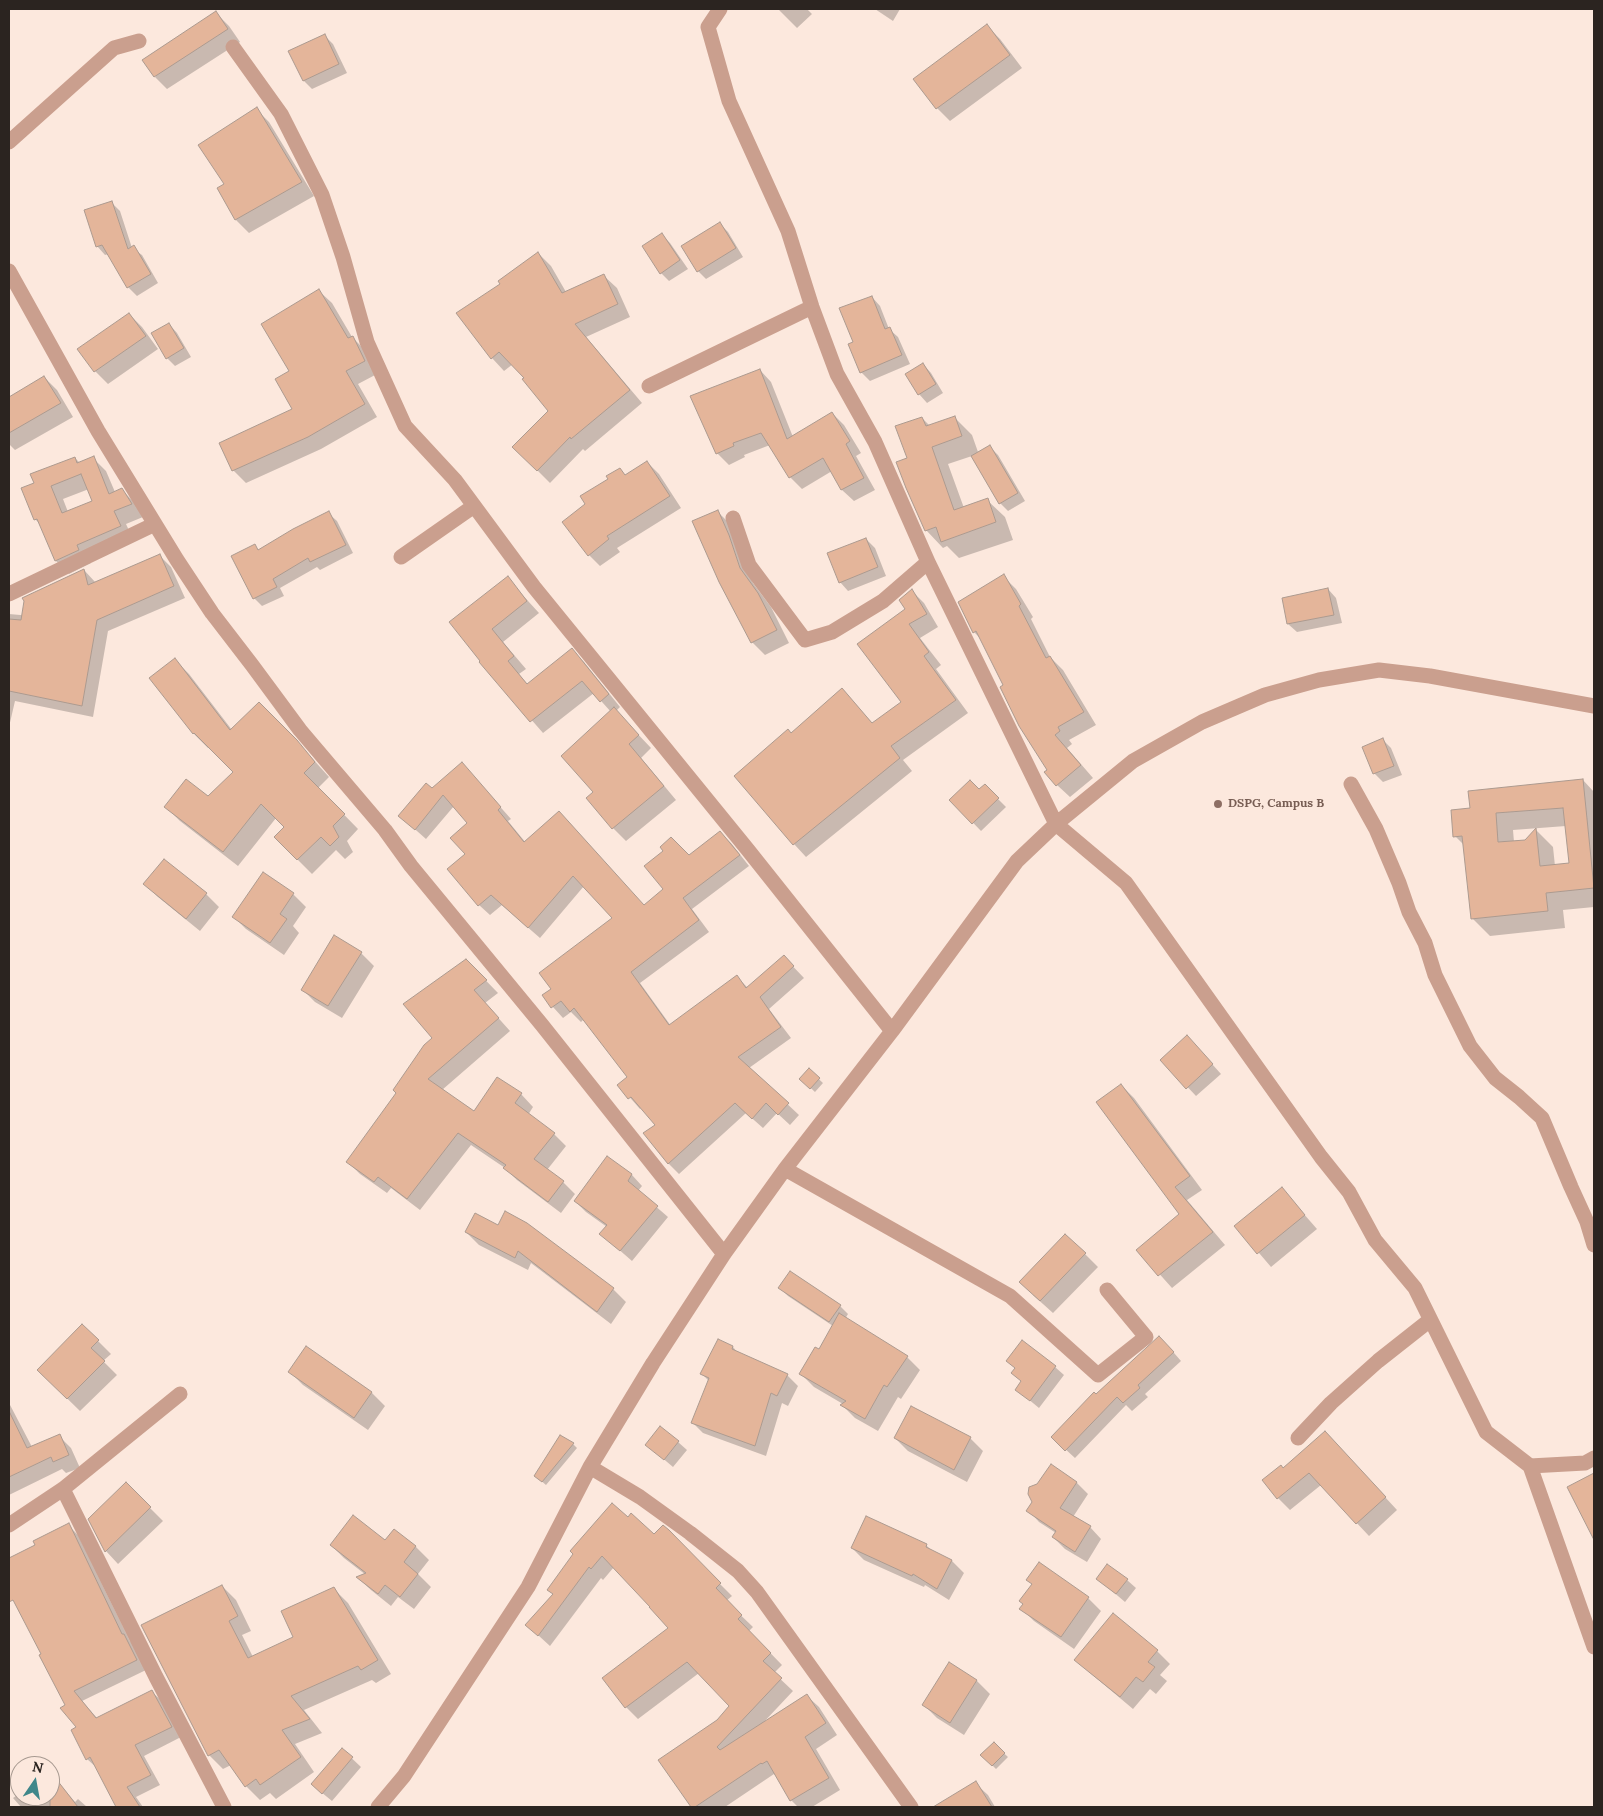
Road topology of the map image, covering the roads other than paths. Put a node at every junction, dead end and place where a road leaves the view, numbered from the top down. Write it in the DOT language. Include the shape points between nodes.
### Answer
graph roads {
  1 [pos="720,9"];
  2 [pos="139,41"];
  3 [pos="233,47"];
  4 [pos="9,142"];
  5 [pos="9,271"];
  6 [pos="812,307"];
  7 [pos="649,386"];
  8 [pos="474,506"];
  9 [pos="733,518"];
  10 [pos="155,524"];
  11 [pos="401,557"];
  12 [pos="928,562"];
  13 [pos="9,594"];
  14 [pos="1594,706"];
  15 [pos="1351,784"];
  16 [pos="1056,824"];
  17 [pos="892,1031"];
  18 [pos="785,1169"];
  19 [pos="1594,1245"];
  20 [pos="724,1254"];
  21 [pos="1107,1290"];
  22 [pos="1430,1320"];
  23 [pos="180,1394"];
  24 [pos="1298,1438"];
  25 [pos="1594,1458"];
  26 [pos="1530,1466"];
  27 [pos="590,1467"];
  28 [pos="63,1489"];
  29 [pos="9,1525"];
  30 [pos="1594,1647"];
  31 [pos="224,1807"];
  32 [pos="378,1807"];
  33 [pos="911,1807"];
  1 -- 6 [label="street" via="708,27 729,101 788,231"];
  2 -- 4 [label="street" via="114,48"];
  3 -- 8 [label="street" via="281,114 322,195 367,342 406,426"];
  5 -- 10 [label="street" via="98,431"];
  6 -- 7 [label="street"];
  6 -- 12 [label="street" via="837,374 875,442"];
  8 -- 11 [label="street"];
  8 -- 17 [label="street" via="534,587"];
  9 -- 12 [label="street" via="749,565 805,640 832,632 883,601"];
  10 -- 13 [label="street"];
  10 -- 20 [label="street" via="212,613 300,730 385,830"];
  12 -- 16 [label="street"];
  14 -- 16 [label="street" via="1430,676 1379,670 1319,680 1265,695 1202,722 1133,761"];
  15 -- 19 [label="street" via="1376,829 1425,943 1435,975 1470,1046 1495,1078 1542,1118"];
  16 -- 17 [label="street" via="1017,861"];
  16 -- 22 [label="street" via="1126,883 1349,1192 1375,1240 1415,1288"];
  17 -- 18 [label="street"];
  18 -- 20 [label="street"];
  18 -- 21 [label="street" via="1010,1296 1098,1375 1146,1336"];
  20 -- 27 [label="street"];
  22 -- 24 [label="street" via="1331,1403"];
  22 -- 26 [label="street" via="1486,1432"];
  23 -- 28 [label="street"];
  25 -- 26 [label="street" via="1584,1463"];
  26 -- 30 [label="street"];
  27 -- 32 [label="street" via="528,1588 404,1776"];
  27 -- 33 [label="street" via="640,1497 738,1571 757,1592"];
  28 -- 29 [label="street"];
  28 -- 31 [label="street"];
}
